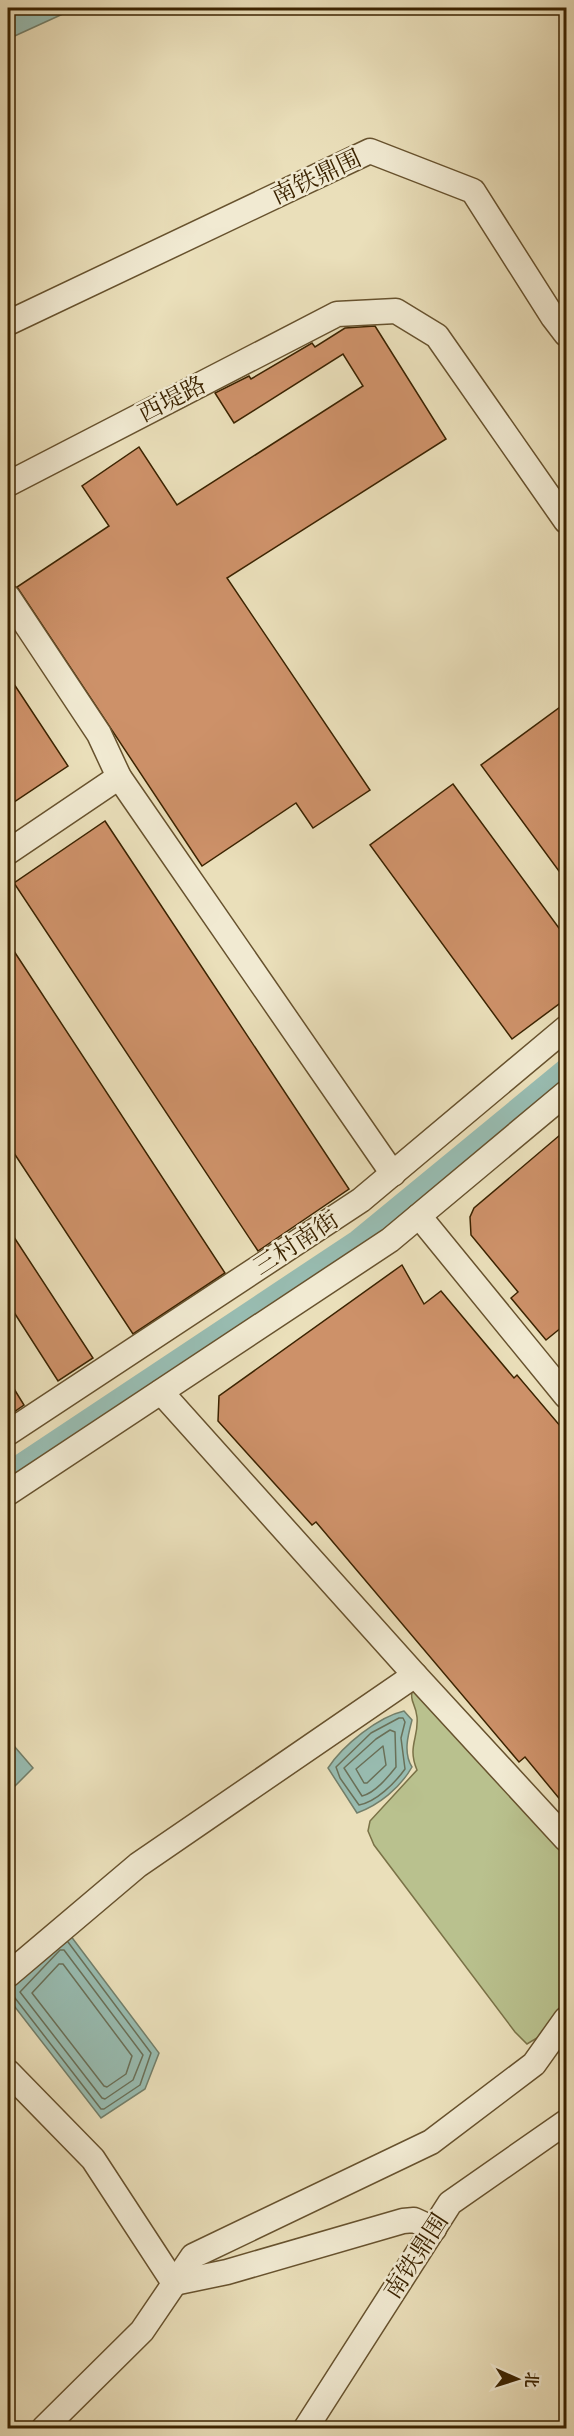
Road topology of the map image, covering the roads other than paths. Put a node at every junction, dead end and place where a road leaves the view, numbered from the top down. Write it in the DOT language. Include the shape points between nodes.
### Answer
graph roads {
  1 [pos="8,323"];
  2 [pos="567,334"];
  3 [pos="8,484"];
  4 [pos="567,521"];
  5 [pos="8,597"];
  6 [pos="119,777"];
  7 [pos="8,852"];
  8 [pos="567,1028"];
  9 [pos="567,1093"];
  10 [pos="393,1174"];
  11 [pos="419,1216"];
  12 [pos="161,1392"];
  13 [pos="567,1396"];
  14 [pos="8,1433"];
  15 [pos="8,1493"];
  16 [pos="416,1675"];
  17 [pos="567,1839"];
  18 [pos="8,1975"];
  19 [pos="567,2019"];
  20 [pos="8,2072"];
  21 [pos="567,2122"];
  22 [pos="434,2229"];
  23 [pos="174,2283"];
  24 [pos="44,2428"];
  25 [pos="306,2428"];
  1 -- 2 [label="street, 南铁鼎围" via="370,152 473,191"];
  3 -- 4 [label="street, 西堤路" via="337,314 396,311 438,336"];
  5 -- 6 [label="street" via="99,734"];
  6 -- 7 [label="street"];
  6 -- 10 [label="street"];
  8 -- 10 [label="street, 三村南街"];
  9 -- 11 [label="street, 三村南街"];
  10 -- 14 [label="street, 三村南街" via="361,1200"];
  11 -- 12 [label="street, 三村南街" via="390,1240"];
  11 -- 13 [label="street"];
  12 -- 15 [label="street, 三村南街"];
  12 -- 16 [label="street"];
  16 -- 17 [label="street"];
  16 -- 18 [label="street" via="138,1865"];
  19 -- 23 [label="street" via="534,2064 430,2142 193,2256"];
  20 -- 23 [label="street" via="93,2159"];
  21 -- 22 [label="street, 南铁鼎围" via="450,2203"];
  22 -- 23 [label="street" via="414,2220 403,2221 227,2272"];
  22 -- 25 [label="street, 南铁鼎围"];
  23 -- 24 [label="street" via="142,2331"];
}
